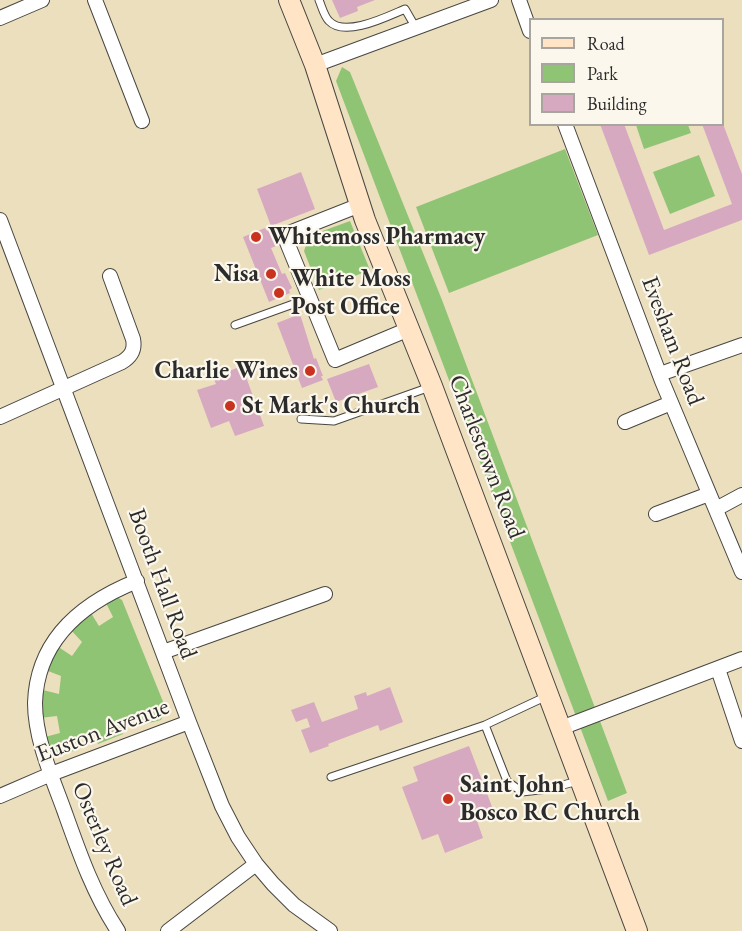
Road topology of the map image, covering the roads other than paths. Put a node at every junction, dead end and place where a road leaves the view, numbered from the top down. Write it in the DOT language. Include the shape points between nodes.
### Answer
graph roads {
  1 [pos="42,0"];
  2 [pos="95,0"];
  3 [pos="289,0"];
  4 [pos="319,0"];
  5 [pos="491,0"];
  6 [pos="519,0"];
  7 [pos="0,18"];
  8 [pos="529,27"];
  9 [pos="416,28"];
  10 [pos="315,65"];
  11 [pos="142,121"];
  12 [pos="566,126"];
  13 [pos="360,205"];
  14 [pos="0,220"];
  15 [pos="110,276"];
  16 [pos="310,298"];
  17 [pos="234,325"];
  18 [pos="409,329"];
  19 [pos="742,345"];
  20 [pos="660,374"];
  21 [pos="432,386"];
  22 [pos="64,388"];
  23 [pos="671,403"];
  24 [pos="0,417"];
  25 [pos="301,419"];
  26 [pos="625,422"];
  27 [pos="709,494"];
  28 [pos="742,495"];
  29 [pos="716,509"];
  30 [pos="656,514"];
  31 [pos="742,572"];
  32 [pos="137,581"];
  33 [pos="325,594"];
  34 [pos="163,652"];
  35 [pos="742,659"];
  36 [pos="718,669"];
  37 [pos="549,695"];
  38 [pos="189,722"];
  39 [pos="485,725"];
  40 [pos="561,728"];
  41 [pos="742,741"];
  42 [pos="51,774"];
  43 [pos="331,777"];
  44 [pos="581,780"];
  45 [pos="0,796"];
  46 [pos="256,864"];
  47 [pos="118,931"];
  48 [pos="168,931"];
  49 [pos="330,931"];
  50 [pos="636,931"];
  1 -- 7 [label="street"];
  2 -- 11 [label="street"];
  3 -- 10 [label="street, Charlestown Road"];
  4 -- 9 [label="lane" via="328,20 345,29 405,9"];
  5 -- 9 [label="street"];
  6 -- 8 [label="street"];
  9 -- 10 [label="street"];
  10 -- 13 [label="street, Charlestown Road"];
  12 -- 20 [label="street, Evesham Road"];
  13 -- 16 [label="street" via="284,236"];
  13 -- 18 [label="street, Charlestown Road"];
  14 -- 22 [label="street, Booth Hall Road"];
  15 -- 22 [label="street" via="134,350 127,359"];
  16 -- 17 [label="lane"];
  16 -- 18 [label="street" via="335,360"];
  18 -- 21 [label="street, Charlestown Road"];
  19 -- 20 [label="street"];
  20 -- 23 [label="street, Evesham Road"];
  21 -- 25 [label="lane" via="334,421"];
  21 -- 37 [label="street, Charlestown Road"];
  22 -- 24 [label="street"];
  22 -- 32 [label="street, Booth Hall Road"];
  23 -- 26 [label="street"];
  23 -- 27 [label="street, Evesham Road"];
  27 -- 29 [label="street, Evesham Road"];
  27 -- 30 [label="street"];
  28 -- 29 [label="street"];
  29 -- 31 [label="street, Evesham Road"];
  32 -- 34 [label="street, Booth Hall Road"];
  32 -- 42 [label="street, Osterley Road" via="118,588 77,616 61,630 45,658 35,704"];
  33 -- 34 [label="street"];
  34 -- 38 [label="street, Booth Hall Road"];
  35 -- 36 [label="street"];
  36 -- 40 [label="street"];
  36 -- 41 [label="street"];
  37 -- 39 [label="lane"];
  37 -- 40 [label="street, Charlestown Road"];
  38 -- 42 [label="street, Euston Avenue"];
  38 -- 46 [label="street, Booth Hall Road" via="222,806"];
  39 -- 43 [label="lane"];
  39 -- 44 [label="lane" via="507,781 522,792"];
  40 -- 44 [label="street, Charlestown Road"];
  42 -- 45 [label="street, Euston Avenue"];
  42 -- 47 [label="street, Osterley Road" via="85,870"];
  44 -- 50 [label="street, Charlestown Road"];
  46 -- 48 [label="street"];
  46 -- 49 [label="street, Booth Hall Road" via="294,905"];
}
